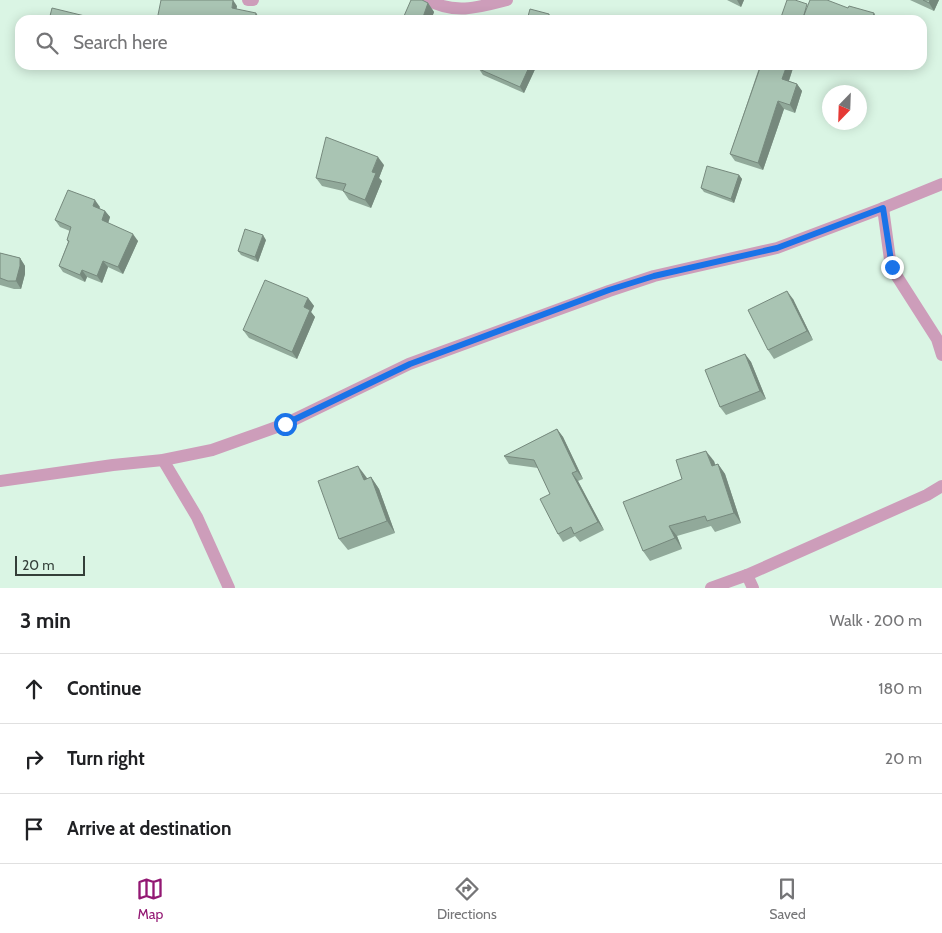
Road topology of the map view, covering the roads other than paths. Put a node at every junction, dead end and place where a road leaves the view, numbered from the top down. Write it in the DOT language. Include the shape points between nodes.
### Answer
graph roads {
  1 [pos="248,0"];
  2 [pos="253,0"];
  3 [pos="428,0"];
  4 [pos="507,0"];
  5 [pos="942,184"];
  6 [pos="883,208"];
  7 [pos="942,355"];
  8 [pos="163,460"];
  9 [pos="0,481"];
  10 [pos="942,486"];
  11 [pos="747,575"];
  12 [pos="229,588"];
  13 [pos="711,588"];
  14 [pos="753,588"];
  1 -- 2 [label="street"];
  3 -- 4 [label="street" via="456,9 472,9"];
  5 -- 6 [label="street"];
  6 -- 7 [label="street" via="892,267 937,339"];
  6 -- 8 [label="street" via="777,248 654,276 609,290 410,364 285,424 212,450"];
  8 -- 9 [label="street"];
  8 -- 12 [label="street" via="197,517"];
  10 -- 11 [label="street"];
  11 -- 13 [label="street"];
  11 -- 14 [label="street"];
}
